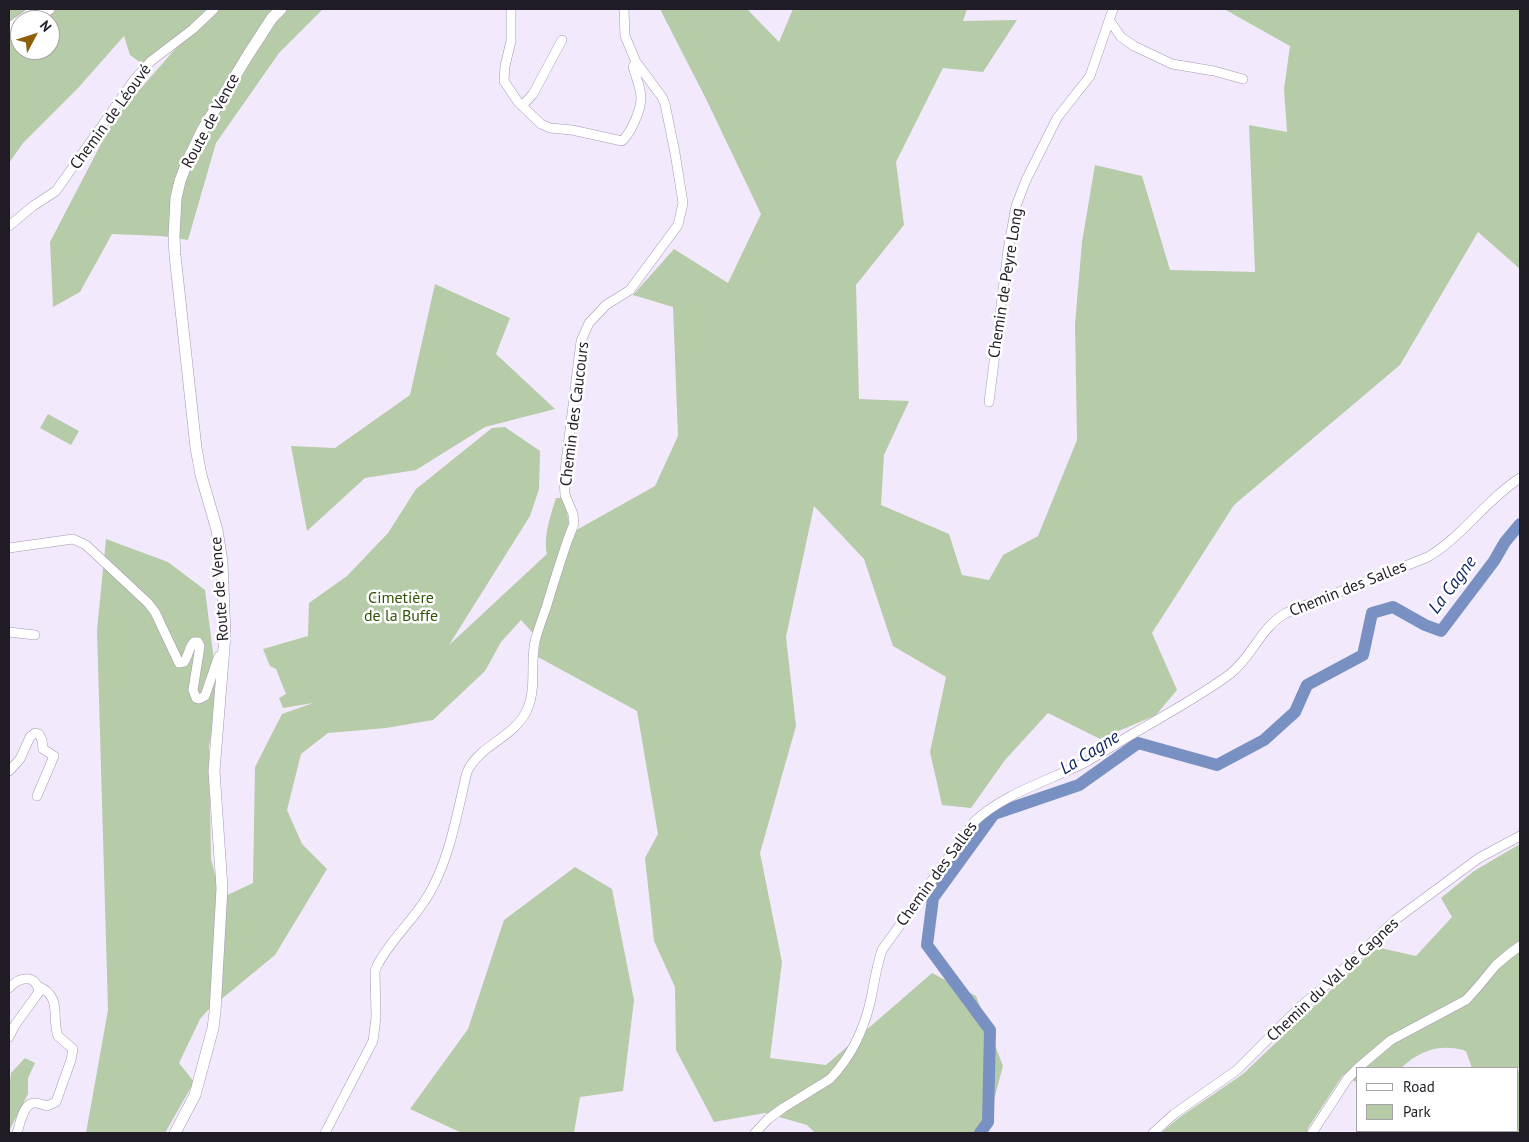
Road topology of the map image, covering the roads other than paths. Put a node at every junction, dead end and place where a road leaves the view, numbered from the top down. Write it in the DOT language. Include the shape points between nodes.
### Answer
graph roads {
  1 [pos="214,9"];
  2 [pos="281,9"];
  3 [pos="511,9"];
  4 [pos="624,9"];
  5 [pos="1112,9"];
  6 [pos="1110,21"];
  7 [pos="562,40"];
  8 [pos="636,62"];
  9 [pos="1243,79"];
  10 [pos="522,106"];
  11 [pos="9,226"];
  12 [pos="989,402"];
  13 [pos="1520,478"];
  14 [pos="9,548"];
  15 [pos="9,632"];
  16 [pos="35,635"];
  17 [pos="223,654"];
  18 [pos="9,771"];
  19 [pos="37,796"];
  20 [pos="1520,836"];
  21 [pos="1520,946"];
  22 [pos="38,986"];
  23 [pos="9,988"];
  24 [pos="9,1037"];
  25 [pos="1359,1067"];
  26 [pos="1356,1070"];
  27 [pos="17,1133"];
  28 [pos="175,1133"];
  29 [pos="325,1133"];
  30 [pos="755,1133"];
  31 [pos="1153,1133"];
  32 [pos="1312,1133"];
  1 -- 11 [label="street, Chemin de Léouvé" via="151,61 134,80 56,191"];
  2 -- 17 [label="main road, Route de Vence" via="272,18 203,129 176,198 175,255 196,448 217,530 222,571"];
  3 -- 10 [label="street" via="504,81"];
  4 -- 8 [label="street" via="625,36"];
  5 -- 6 [label="street, Chemin de Peyre Long"];
  6 -- 9 [label="street" via="1121,37 1172,64"];
  6 -- 12 [label="street, Chemin de Peyre Long" via="1090,76 1057,118 1016,206"];
  7 -- 10 [label="street" via="533,94"];
  8 -- 10 [label="street" via="633,67 641,100 635,119 622,141 550,128"];
  8 -- 29 [label="street, Chemin des Caucours" via="662,97 667,114 683,203 678,225 630,290 606,305 589,323 581,341 564,478 574,524 535,642 528,708 512,730 471,763 435,882 420,910 380,960 375,971 373,1041"];
  13 -- 30 [label="street, Chemin des Salles" via="1441,549 1277,618 1247,658 1194,698 1084,762 984,812 882,950 863,1024 854,1047 838,1070"];
  14 -- 17 [label="street" via="73,539 86,545 148,603 179,663 184,662 194,642 198,642 193,690 199,700 205,696 219,656"];
  15 -- 16 [label="street"];
  17 -- 28 [label="main road, Route de Vence" via="214,771 222,888 216,1012 195,1095"];
  18 -- 19 [label="street" via="20,759 30,737 39,734 43,749 54,756"];
  20 -- 31 [label="street, Chemin du Val de Cagnes" via="1478,858 1395,920 1237,1070 1174,1114"];
  21 -- 25 [label="street" via="1496,965 1466,1000 1391,1040"];
  22 -- 23 [label="street" via="24,978 16,980"];
  22 -- 24 [label="street" via="39,992"];
  22 -- 27 [label="street" via="45,989 53,1000 58,1036 73,1049 56,1102 47,1106 35,1102 30,1104"];
  26 -- 32 [label="street" via="1343,1084"];
}
